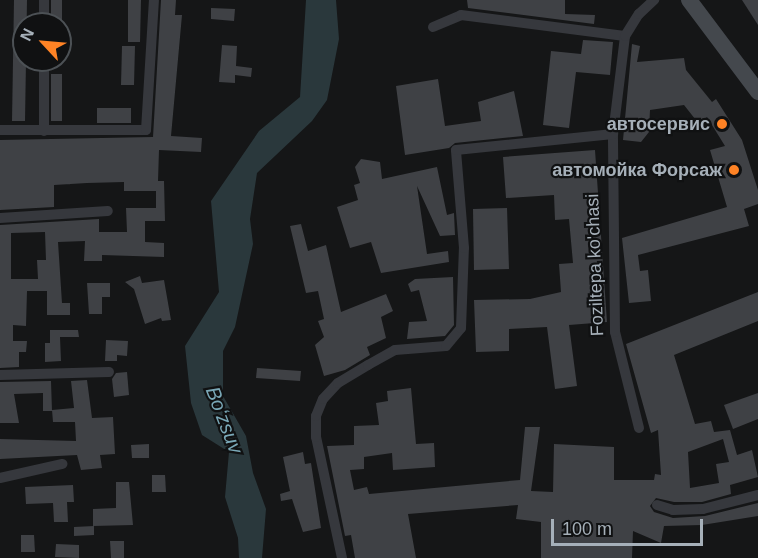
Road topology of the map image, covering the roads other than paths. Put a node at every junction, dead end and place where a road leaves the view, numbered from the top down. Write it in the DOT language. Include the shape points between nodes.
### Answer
graph roads {
  1 [pos="154,0"];
  2 [pos="654,0"];
  3 [pos="689,0"];
  4 [pos="699,0"];
  5 [pos="433,27"];
  6 [pos="625,36"];
  7 [pos="44,72"];
  8 [pos="758,80"];
  9 [pos="758,92"];
  10 [pos="0,130"];
  11 [pos="44,130"];
  12 [pos="613,134"];
  13 [pos="108,211"];
  14 [pos="0,218"];
  15 [pos="108,372"];
  16 [pos="0,375"];
  17 [pos="639,428"];
  18 [pos="62,464"];
  19 [pos="0,478"];
  20 [pos="758,495"];
  21 [pos="657,505"];
  22 [pos="342,558"];
  1 -- 11 [label="street" via="146,130"];
  2 -- 6 [label="street, Foziltepa ko'chasi"];
  3 -- 9 [label="main road"];
  4 -- 8 [label="main road"];
  5 -- 6 [label="street" via="461,15"];
  6 -- 12 [label="street, Foziltepa ko'chasi"];
  7 -- 11 [label="street"];
  10 -- 11 [label="street"];
  12 -- 17 [label="street, Foziltepa ko'chasi" via="615,332"];
  12 -- 22 [label="street" via="456,150 464,248 461,328 446,346 395,350 369,364 338,383 323,399 316,416 318,447"];
  13 -- 14 [label="street"];
  15 -- 16 [label="street"];
  18 -- 19 [label="street"];
  20 -- 21 [label="street" via="703,509 672,510"];
}
